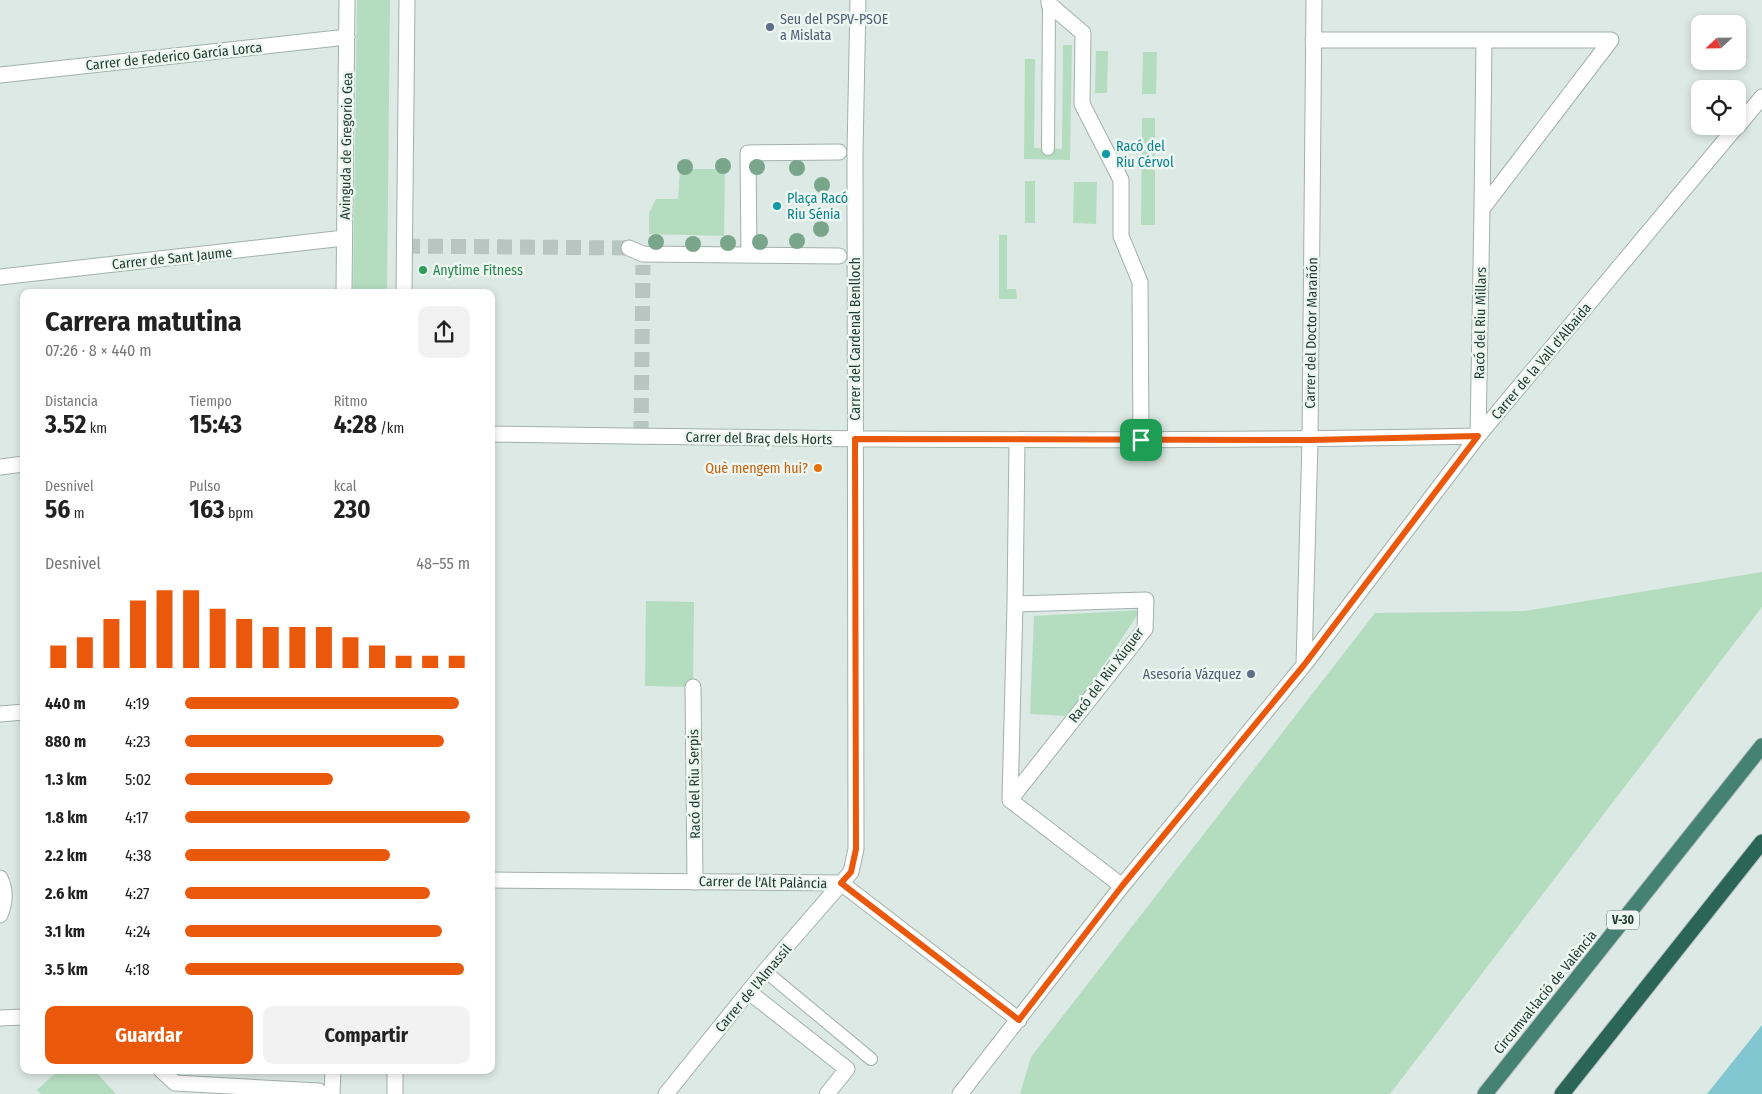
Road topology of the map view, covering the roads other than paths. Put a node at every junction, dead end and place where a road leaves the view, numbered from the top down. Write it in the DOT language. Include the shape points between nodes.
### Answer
graph roads {
  1 [pos="347,0"];
  2 [pos="407,0"];
  3 [pos="858,0"];
  4 [pos="1314,0"];
  5 [pos="1049,2"];
  6 [pos="348,36"];
  7 [pos="1314,40"];
  8 [pos="1484,40"];
  9 [pos="0,75"];
  10 [pos="1762,96"];
  11 [pos="1746,115"];
  12 [pos="1729,135"];
  13 [pos="1048,149"];
  14 [pos="839,152"];
  15 [pos="1482,209"];
  16 [pos="344,238"];
  17 [pos="629,248"];
  18 [pos="750,255"];
  19 [pos="839,256"];
  20 [pos="0,278"];
  21 [pos="344,289"];
  22 [pos="404,289"];
  23 [pos="495,434"];
  24 [pos="1478,436"];
  25 [pos="855,439"];
  26 [pos="1141,440"];
  27 [pos="1310,440"];
  28 [pos="1016,441"];
  29 [pos="20,464"];
  30 [pos="0,466"];
  31 [pos="1015,604"];
  32 [pos="1304,665"];
  33 [pos="693,687"];
  34 [pos="20,712"];
  35 [pos="0,714"];
  36 [pos="1762,746"];
  37 [pos="1010,800"];
  38 [pos="1762,842"];
  39 [pos="0,878"];
  40 [pos="495,880"];
  41 [pos="695,882"];
  42 [pos="841,883"];
  43 [pos="1122,886"];
  44 [pos="0,915"];
  45 [pos="765,971"];
  46 [pos="749,992"];
  47 [pos="20,1017"];
  48 [pos="0,1018"];
  49 [pos="1019,1020"];
  50 [pos="871,1059"];
  51 [pos="165,1074"];
  52 [pos="332,1074"];
  53 [pos="395,1074"];
  54 [pos="326,1093"];
  55 [pos="395,1094"];
  56 [pos="666,1094"];
  57 [pos="827,1094"];
  58 [pos="960,1094"];
  59 [pos="1485,1094"];
  60 [pos="1562,1094"];
  1 -- 6 [label="street, Avinguda de Gregorio Gea"];
  2 -- 22 [label="street"];
  3 -- 25 [label="street, Carrer del Cardenal Benlloch"];
  4 -- 7 [label="street, Carrer del Doctor Marañón"];
  5 -- 13 [label="lane"];
  5 -- 26 [label="street" via="1083,33 1082,104 1121,180 1121,236 1140,282"];
  6 -- 9 [label="street, Carrer de Federico García Lorca"];
  6 -- 16 [label="street, Avinguda de Gregorio Gea"];
  7 -- 8 [label="street"];
  7 -- 27 [label="street, Carrer del Doctor Marañón"];
  8 -- 15 [label="street, Racó del Riu Millars"];
  8 -- 15 [label="street" via="1611,40"];
  10 -- 11 [label="street, Carrer de la Vall d'Albaida"];
  12 -- 24 [label="street, Carrer de la Vall d'Albaida"];
  14 -- 18 [label="street" via="748,152"];
  15 -- 24 [label="street, Racó del Riu Millars"];
  16 -- 20 [label="street, Carrer de Sant Jaume"];
  16 -- 21 [label="street, Avinguda de Gregorio Gea"];
  17 -- 18 [label="street" via="643,259"];
  18 -- 19 [label="street"];
  23 -- 25 [label="street, Carrer del Braç dels Horts"];
  24 -- 27 [label="street, Carrer del Braç dels Horts"];
  24 -- 32 [label="street, Carrer de la Vall d'Albaida"];
  25 -- 28 [label="street, Carrer del Braç dels Horts"];
  25 -- 42 [label="street, Carrer del Cardenal Benlloch" via="856,849 851,872"];
  26 -- 27 [label="street, Carrer del Braç dels Horts"];
  26 -- 28 [label="street, Carrer del Braç dels Horts"];
  27 -- 32 [label="street, Carrer del Doctor Marañón"];
  28 -- 31 [label="street"];
  29 -- 30 [label="street"];
  31 -- 37 [label="street"];
  31 -- 37 [label="street, Racó del Riu Xúquer" via="1146,600 1145,628"];
  32 -- 43 [label="street, Carrer de la Vall d'Albaida"];
  33 -- 41 [label="street, Racó del Riu Serpis"];
  34 -- 35 [label="street"];
  36 -- 59 [label="highway, Circumval·lació de València / V-30"];
  37 -- 43 [label="street"];
  38 -- 60 [label="highway"];
  39 -- 44 [label="street" via="4,894"];
  40 -- 41 [label="street, Carrer de l'Alt Palància"];
  41 -- 42 [label="street, Carrer de l'Alt Palància"];
  42 -- 45 [label="street, Carrer de l'Almassil"];
  42 -- 49 [label="street, Carrer de l'Alt Palància"];
  43 -- 49 [label="street, Carrer de la Vall d'Albaida"];
  45 -- 46 [label="street, Carrer de l'Almassil"];
  45 -- 50 [label="lane"];
  46 -- 56 [label="street, Carrer de l'Almassil"];
  46 -- 57 [label="street" via="847,1069"];
  47 -- 48 [label="street"];
  49 -- 58 [label="street, Carrer de la Vall d'Albaida"];
  51 -- 54 [label="street" via="175,1083"];
  52 -- 54 [label="street"];
  53 -- 55 [label="street"];
}
